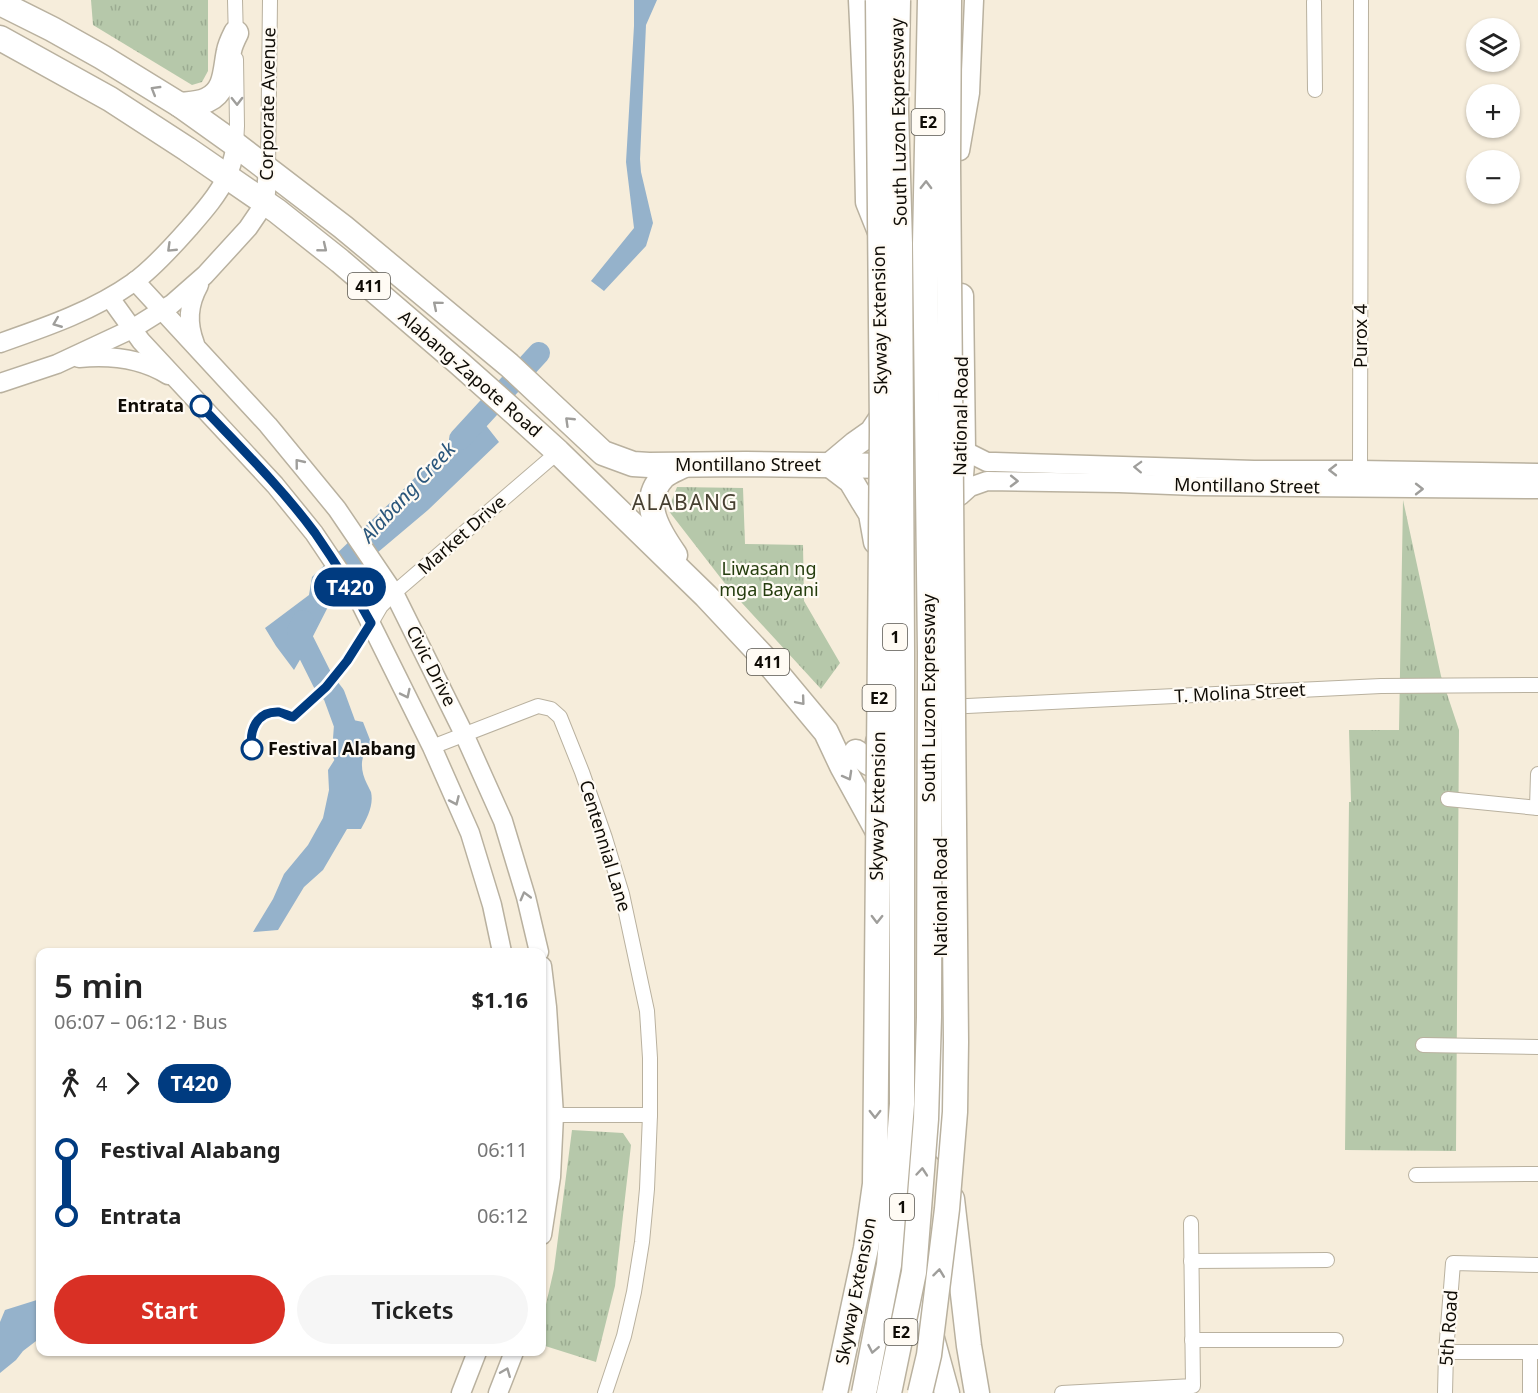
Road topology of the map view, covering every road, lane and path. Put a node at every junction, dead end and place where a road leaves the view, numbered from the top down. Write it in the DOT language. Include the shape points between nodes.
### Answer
graph roads {
  1 [pos="235,0"];
  2 [pos="861,0"];
  3 [pos="878,0"];
  4 [pos="898,0"];
  5 [pos="930,0"];
  6 [pos="949,0"];
  7 [pos="955,0"];
  8 [pos="974,0"];
  9 [pos="1361,0"];
  10 [pos="1314,2"];
  11 [pos="0,3"];
  12 [pos="270,3"];
  13 [pos="236,33"];
  14 [pos="0,38"];
  15 [pos="1315,90"];
  16 [pos="180,105"];
  17 [pos="236,145"];
  18 [pos="960,151"];
  19 [pos="268,170"];
  20 [pos="227,177"];
  21 [pos="868,202"];
  22 [pos="265,203"];
  23 [pos="892,262"];
  24 [pos="204,275"];
  25 [pos="135,281"];
  26 [pos="110,298"];
  27 [pos="162,311"];
  28 [pos="132,329"];
  29 [pos="0,343"];
  30 [pos="196,349"];
  31 [pos="57,364"];
  32 [pos="179,382"];
  33 [pos="0,383"];
  34 [pos="893,385"];
  35 [pos="963,450"];
  36 [pos="558,452"];
  37 [pos="603,453"];
  38 [pos="987,462"];
  39 [pos="684,465"];
  40 [pos="830,465"];
  41 [pos="894,466"];
  42 [pos="1366,470"];
  43 [pos="1538,473"];
  44 [pos="1392,480"];
  45 [pos="987,481"];
  46 [pos="1370,489"];
  47 [pos="1538,489"];
  48 [pos="960,496"];
  49 [pos="942,524"];
  50 [pos="394,593"];
  51 [pos="706,596"];
  52 [pos="371,623"];
  53 [pos="1538,685"];
  54 [pos="942,708"];
  55 [pos="826,732"];
  56 [pos="464,734"];
  57 [pos="432,747"];
  58 [pos="856,752"];
  59 [pos="1538,774"];
  60 [pos="1448,799"];
  61 [pos="897,808"];
  62 [pos="1537,808"];
  63 [pos="898,870"];
  64 [pos="501,948"];
  65 [pos="538,948"];
  66 [pos="546,993"];
  67 [pos="1423,1045"];
  68 [pos="1538,1047"];
  69 [pos="897,1064"];
  70 [pos="940,1100"];
  71 [pos="895,1108"];
  72 [pos="548,1115"];
  73 [pos="650,1115"];
  74 [pos="1538,1174"];
  75 [pos="1416,1175"];
  76 [pos="546,1206"];
  77 [pos="1191,1223"];
  78 [pos="1327,1260"];
  79 [pos="1191,1261"];
  80 [pos="1538,1265"];
  81 [pos="963,1300"];
  82 [pos="920,1304"];
  83 [pos="1192,1340"];
  84 [pos="1336,1340"];
  85 [pos="1446,1352"];
  86 [pos="1534,1352"];
  87 [pos="475,1356"];
  88 [pos="512,1356"];
  89 [pos="461,1393"];
  90 [pos="498,1393"];
  91 [pos="605,1393"];
  92 [pos="835,1393"];
  93 [pos="841,1393"];
  94 [pos="864,1393"];
  95 [pos="889,1393"];
  96 [pos="920,1393"];
  97 [pos="947,1393"];
  98 [pos="976,1393"];
  99 [pos="1062,1393"];
  100 [pos="1445,1393"];
  101 [pos="1530,1393"];
  1 -- 13 [label="street, Corporate Avenue"];
  2 -- 21 [label="highway"];
  3 -- 92 [label="highway, Skyway Extension / E2, one-way, bridge" via="882,430 875,1185 866,1248"];
  4 -- 94 [label="highway, South Luzon Expressway / E2, one-way, bridge" via="902,1104 889,1265"];
  95 -- 5 [label="highway, South Luzon Expressway / E2, one-way, bridge" via="914,1272 926,1119 930,640 925,244"];
  96 -- 6 [label="highway, E2, one-way, bridge" via="947,1209 956,1077"];
  7 -- 18 [label="highway, National Road" via="954,94"];
  8 -- 18 [label="main road" via="969,93"];
  9 -- 42 [label="street, Purox 4"];
  10 -- 15 [label="street"];
  16 -- 11 [label="highway, Alabang-Zapote Road / 411, one-way" via="82,45"];
  12 -- 19 [label="street, Corporate Avenue"];
  13 -- 16 [label="highway" via="222,86 206,101"];
  13 -- 17 [label="street, Corporate Avenue, one-way"];
  14 -- 20 [label="highway, Alabang-Zapote Road / 411" via="110,99"];
  16 -- 17 [label="highway, Alabang-Zapote Road / 411"];
  17 -- 19 [label="highway, Alabang-Zapote Road / 411"];
  17 -- 20 [label="main road, Corporate Avenue"];
  18 -- 21 [label="highway" via="917,149 896,160"];
  18 -- 35 [label="highway, National Road"];
  19 -- 22 [label="main road, Corporate Avenue"];
  37 -- 19 [label="highway, Alabang-Zapote Road / 411, one-way" via="509,364"];
  20 -- 22 [label="highway, Alabang-Zapote Road / 411"];
  20 -- 25 [label="main road, Corporate Avenue, one-way" via="182,236"];
  21 -- 23 [label="highway, 1"];
  22 -- 24 [label="main road, Corporate Avenue" via="248,228"];
  22 -- 36 [label="highway, Alabang-Zapote Road / 411, one-way" via="340,261"];
  23 -- 34 [label="highway, 1"];
  23 -- 49 [label="highway" via="898,243 911,236 929,240 938,258 936,496"];
  24 -- 27 [label="main road, Corporate Avenue"];
  24 -- 30 [label="main road" via="188,316"];
  25 -- 26 [label="main road, Corporate Avenue"];
  25 -- 27 [label="main road, Civic Drive"];
  26 -- 28 [label="main road, Civic Drive"];
  26 -- 29 [label="main road, Corporate Avenue, one-way"];
  27 -- 28 [label="main road, Corporate Avenue"];
  27 -- 30 [label="main road, Civic Drive"];
  28 -- 31 [label="main road, Corporate Avenue"];
  28 -- 32 [label="main road, Civic Drive"];
  50 -- 30 [label="main road, Civic Drive, one-way" via="337,509 268,425"];
  31 -- 32 [label="main road" via="102,356 125,359"];
  31 -- 33 [label="main road, Corporate Avenue"];
  32 -- 52 [label="main road, Civic Drive" via="314,533"];
  34 -- 40 [label="highway" via="888,408 872,432"];
  34 -- 41 [label="highway, 1"];
  35 -- 38 [label="main road, Montillano Street"];
  35 -- 48 [label="highway, National Road"];
  36 -- 50 [label="street, Market Drive"];
  36 -- 51 [label="highway, Alabang-Zapote Road / 411"];
  37 -- 39 [label="highway, Montillano Street / 411" via="633,464"];
  42 -- 38 [label="main road, Montillano Street, one-way"];
  38 -- 45 [label="main road"];
  39 -- 40 [label="highway, Montillano Street / 411"];
  39 -- 51 [label="highway" via="664,476 653,490 651,502 662,537"];
  40 -- 41 [label="highway, Montillano Street / 411"];
  40 -- 58 [label="highway" via="851,481 871,514 879,558 878,761 874,765 869,763"];
  41 -- 61 [label="highway, 1"];
  42 -- 44 [label="main road, Montillano Street"];
  42 -- 46 [label="main road"];
  43 -- 44 [label="main road, Montillano Street"];
  44 -- 46 [label="main road, Montillano Street"];
  44 -- 47 [label="main road, Montillano Street, one-way"];
  45 -- 46 [label="main road, Montillano Street, one-way"];
  45 -- 48 [label="main road, Montillano Street" via="970,487"];
  48 -- 49 [label="highway, National Road"];
  49 -- 54 [label="highway, National Road"];
  50 -- 52 [label="street, Market Drive"];
  50 -- 56 [label="main road, Civic Drive"];
  51 -- 55 [label="highway, Alabang-Zapote Road / 411, one-way"];
  52 -- 57 [label="main road, Civic Drive, one-way"];
  53 -- 54 [label="street, T. Molina Street" via="1381,686"];
  54 -- 70 [label="highway, National Road"];
  55 -- 58 [label="highway, Alabang-Zapote Road / 411"];
  55 -- 63 [label="highway, Alabang-Zapote Road / 411, one-way"];
  56 -- 57 [label="street, Centennial Lane"];
  65 -- 56 [label="main road, Civic Drive, one-way" via="503,821"];
  56 -- 73 [label="street, Centennial Lane" via="538,706 560,717 622,894 647,1011"];
  57 -- 64 [label="main road, Civic Drive, one-way" via="470,833"];
  58 -- 61 [label="highway, Alabang-Zapote Road / 411"];
  59 -- 62 [label="street"];
  60 -- 62 [label="street"];
  61 -- 63 [label="highway, 1"];
  63 -- 69 [label="highway, 1"];
  66 -- 72 [label="main road"];
  67 -- 68 [label="street"];
  69 -- 70 [label="highway" via="906,1093 916,1106"];
  69 -- 71 [label="highway, 1"];
  70 -- 81 [label="highway, National Road"];
  71 -- 82 [label="highway, 1" via="909,1269"];
  71 -- 93 [label="highway" via="885,1202"];
  72 -- 73 [label="street"];
  72 -- 76 [label="main road" via="550,1178"];
  73 -- 91 [label="street, Centennial Lane" via="647,1189 636,1282"];
  74 -- 75 [label="street"];
  77 -- 79 [label="street"];
  78 -- 79 [label="street"];
  79 -- 83 [label="street"];
  80 -- 85 [label="street, 5th Road" via="1454,1263"];
  81 -- 82 [label="highway" via="948,1306"];
  81 -- 98 [label="highway, National Road"];
  82 -- 97 [label="highway, 1"];
  83 -- 84 [label="street"];
  83 -- 99 [label="street" via="1193,1386"];
  85 -- 86 [label="street"];
  85 -- 100 [label="street, 5th Road"];
  86 -- 101 [label="street"];
  87 -- 89 [label="main road"];
  90 -- 88 [label="main road, one-way"];
}
